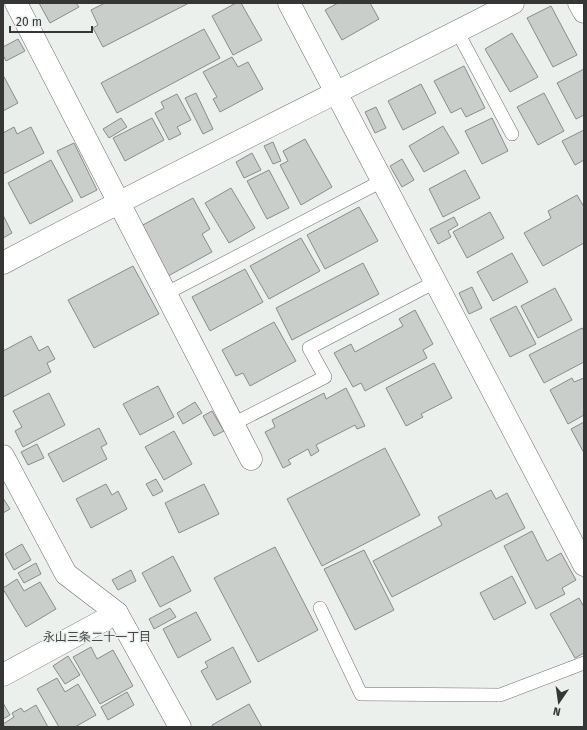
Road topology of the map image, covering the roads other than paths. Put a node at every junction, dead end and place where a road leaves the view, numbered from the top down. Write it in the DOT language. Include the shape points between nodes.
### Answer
graph roads {
  1 [pos="16,3"];
  2 [pos="289,3"];
  3 [pos="513,3"];
  4 [pos="579,3"];
  5 [pos="584,12"];
  6 [pos="457,31"];
  7 [pos="336,93"];
  8 [pos="512,134"];
  9 [pos="382,181"];
  10 [pos="119,201"];
  11 [pos="3,263"];
  12 [pos="435,282"];
  13 [pos="167,294"];
  14 [pos="233,424"];
  15 [pos="3,456"];
  16 [pos="251,458"];
  17 [pos="584,565"];
  18 [pos="320,608"];
  19 [pos="117,613"];
  20 [pos="584,663"];
  21 [pos="3,675"];
  22 [pos="180,727"];
  1 -- 10 [label="street"];
  2 -- 7 [label="street"];
  3 -- 6 [label="street"];
  4 -- 5 [label="street"];
  6 -- 7 [label="street"];
  6 -- 8 [label="lane"];
  7 -- 9 [label="street"];
  7 -- 10 [label="street"];
  9 -- 12 [label="street"];
  9 -- 13 [label="lane"];
  10 -- 11 [label="street"];
  10 -- 13 [label="street"];
  12 -- 14 [label="lane" via="309,348 325,377"];
  12 -- 17 [label="street"];
  13 -- 14 [label="street"];
  14 -- 16 [label="street"];
  15 -- 19 [label="street" via="66,574"];
  18 -- 20 [label="lane" via="361,694 500,695"];
  19 -- 21 [label="street"];
  19 -- 22 [label="street"];
}
